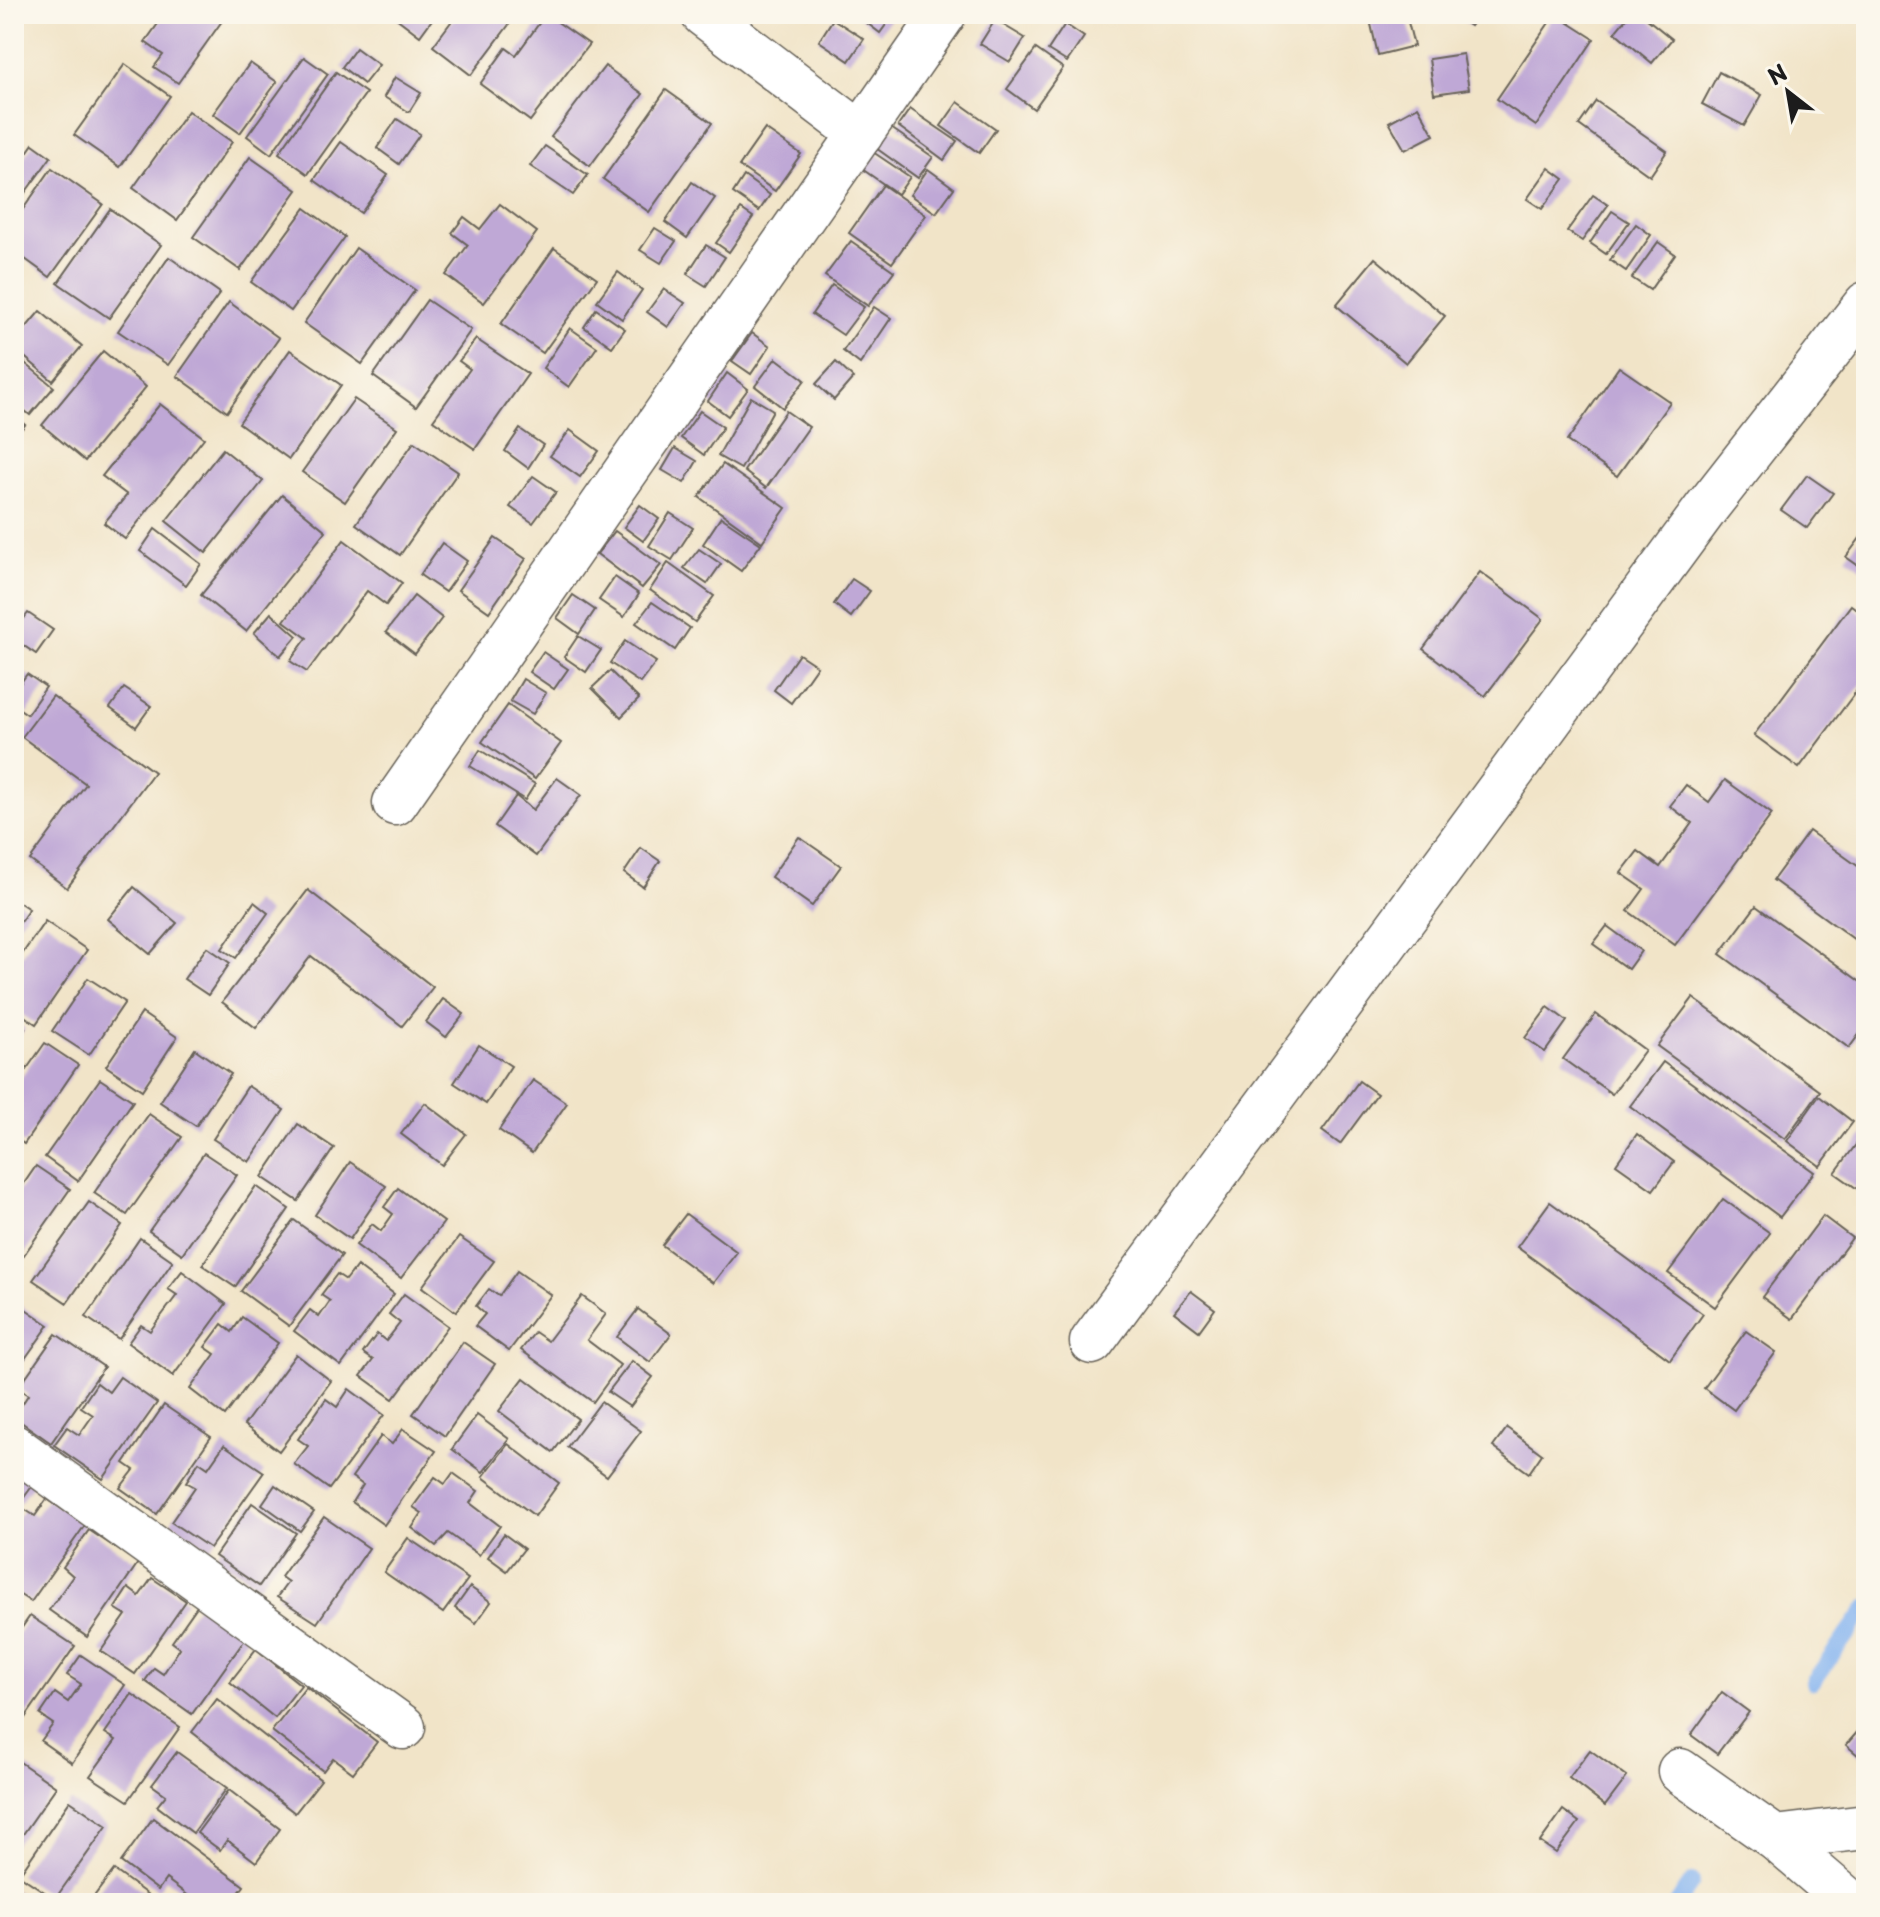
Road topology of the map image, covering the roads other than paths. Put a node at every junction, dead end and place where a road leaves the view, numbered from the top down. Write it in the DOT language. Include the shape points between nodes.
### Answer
graph roads {
  1 [pos="703,14"];
  2 [pos="944,14"];
  3 [pos="861,134"];
  4 [pos="1866,304"];
  5 [pos="395,803"];
  6 [pos="1092,1342"];
  7 [pos="14,1447"];
  8 [pos="403,1727"];
  9 [pos="1680,1771"];
  10 [pos="1866,1827"];
  11 [pos="1775,1838"];
  12 [pos="1851,1903"];
  1 -- 3 [label="street"];
  2 -- 3 [label="street"];
  3 -- 5 [label="street"];
  4 -- 6 [label="street" via="1698,519"];
  7 -- 8 [label="street"];
  9 -- 11 [label="street"];
  10 -- 11 [label="street"];
  11 -- 12 [label="street"];
}
